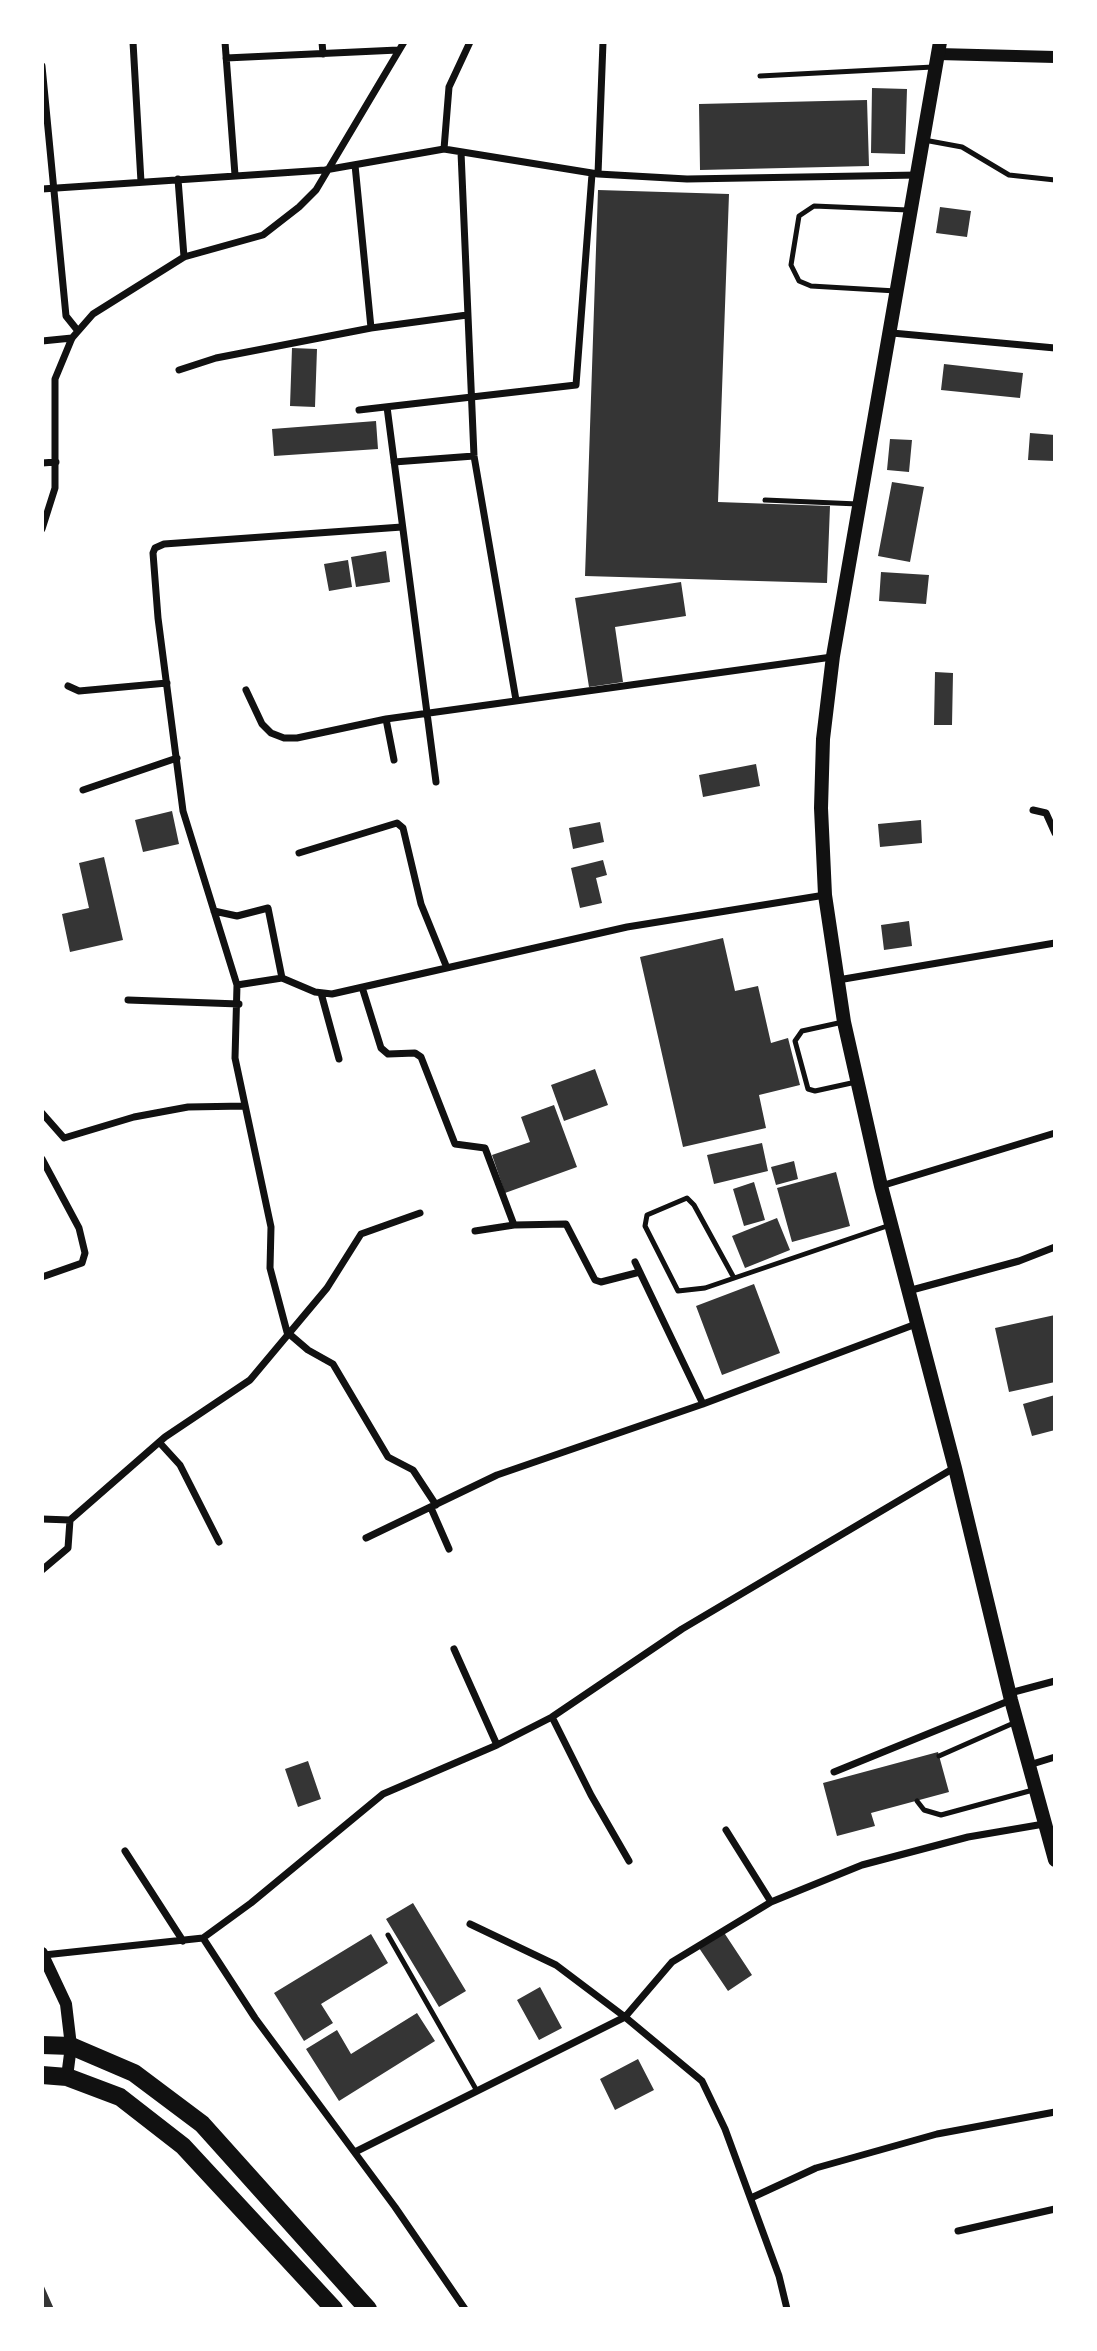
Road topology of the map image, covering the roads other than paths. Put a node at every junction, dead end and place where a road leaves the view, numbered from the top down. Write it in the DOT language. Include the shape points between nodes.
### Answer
graph roads {
  1 [pos="133,42"];
  2 [pos="225,42"];
  3 [pos="322,42"];
  4 [pos="404,42"];
  5 [pos="470,42"];
  6 [pos="603,42"];
  7 [pos="398,50"];
  8 [pos="323,54"];
  9 [pos="938,54"];
  10 [pos="1055,57"];
  11 [pos="226,58"];
  12 [pos="42,66"];
  13 [pos="760,76"];
  14 [pos="924,140"];
  15 [pos="444,149"];
  16 [pos="461,152"];
  17 [pos="355,165"];
  18 [pos="325,170"];
  19 [pos="595,174"];
  20 [pos="235,175"];
  21 [pos="918,175"];
  22 [pos="178,179"];
  23 [pos="1055,180"];
  24 [pos="141,182"];
  25 [pos="51,189"];
  26 [pos="42,190"];
  27 [pos="912,211"];
  28 [pos="184,257"];
  29 [pos="899,291"];
  30 [pos="467,315"];
  31 [pos="371,328"];
  32 [pos="892,333"];
  33 [pos="75,334"];
  34 [pos="42,341"];
  35 [pos="1055,348"];
  36 [pos="179,370"];
  37 [pos="470,398"];
  38 [pos="387,407"];
  39 [pos="359,410"];
  40 [pos="474,456"];
  41 [pos="56,461"];
  42 [pos="394,462"];
  43 [pos="42,463"];
  44 [pos="765,500"];
  45 [pos="861,504"];
  46 [pos="402,527"];
  47 [pos="42,528"];
  48 [pos="833,656"];
  49 [pos="167,683"];
  50 [pos="68,686"];
  51 [pos="246,690"];
  52 [pos="516,700"];
  53 [pos="425,714"];
  54 [pos="386,719"];
  55 [pos="177,758"];
  56 [pos="394,760"];
  57 [pos="436,782"];
  58 [pos="83,790"];
  59 [pos="1033,810"];
  60 [pos="1055,833"];
  61 [pos="299,853"];
  62 [pos="825,895"];
  63 [pos="214,911"];
  64 [pos="1055,943"];
  65 [pos="446,968"];
  66 [pos="282,978"];
  67 [pos="837,981"];
  68 [pos="237,985"];
  69 [pos="362,987"];
  70 [pos="321,993"];
  71 [pos="128,1000"];
  72 [pos="239,1004"];
  73 [pos="844,1022"];
  74 [pos="339,1059"];
  75 [pos="856,1082"];
  76 [pos="245,1106"];
  77 [pos="42,1114"];
  78 [pos="1055,1133"];
  79 [pos="42,1158"];
  80 [pos="881,1186"];
  81 [pos="420,1213"];
  82 [pos="514,1225"];
  83 [pos="890,1225"];
  84 [pos="475,1231"];
  85 [pos="1055,1247"];
  86 [pos="635,1262"];
  87 [pos="640,1272"];
  88 [pos="42,1277"];
  89 [pos="734,1278"];
  90 [pos="908,1292"];
  91 [pos="916,1324"];
  92 [pos="287,1332"];
  93 [pos="703,1404"];
  94 [pos="159,1442"];
  95 [pos="955,1468"];
  96 [pos="434,1506"];
  97 [pos="42,1519"];
  98 [pos="70,1520"];
  99 [pos="366,1538"];
  100 [pos="219,1542"];
  101 [pos="449,1549"];
  102 [pos="42,1570"];
  103 [pos="454,1649"];
  104 [pos="1055,1681"];
  105 [pos="1010,1697"];
  106 [pos="552,1717"];
  107 [pos="1017,1722"];
  108 [pos="497,1745"];
  109 [pos="939,1756"];
  110 [pos="1055,1757"];
  111 [pos="1029,1765"];
  112 [pos="834,1772"];
  113 [pos="1036,1790"];
  114 [pos="917,1801"];
  115 [pos="1045,1824"];
  116 [pos="726,1830"];
  117 [pos="1052,1841"];
  118 [pos="125,1851"];
  119 [pos="1055,1860"];
  120 [pos="629,1861"];
  121 [pos="771,1902"];
  122 [pos="470,1924"];
  123 [pos="388,1935"];
  124 [pos="203,1938"];
  125 [pos="183,1941"];
  126 [pos="43,1954"];
  127 [pos="625,2017"];
  128 [pos="42,2045"];
  129 [pos="71,2046"];
  130 [pos="42,2075"];
  131 [pos="67,2077"];
  132 [pos="477,2091"];
  133 [pos="1055,2112"];
  134 [pos="355,2152"];
  135 [pos="751,2198"];
  136 [pos="1055,2209"];
  137 [pos="958,2231"];
  138 [pos="352,2288"];
  139 [pos="333,2307"];
  140 [pos="368,2309"];
  141 [pos="465,2309"];
  142 [pos="787,2309"];
  1 -- 24 [label="street"];
  2 -- 11 [label="street"];
  3 -- 8 [label="street"];
  4 -- 7 [label="street"];
  5 -- 15 [label="street" via="449,87"];
  6 -- 19 [label="street"];
  7 -- 8 [label="street"];
  7 -- 18 [label="street"];
  8 -- 11 [label="street"];
  9 -- 10 [label="street"];
  9 -- 13 [label="lane"];
  9 -- 14 [label="main road"];
  11 -- 20 [label="street"];
  12 -- 25 [label="street"];
  14 -- 21 [label="main road"];
  14 -- 23 [label="lane" via="962,147 1009,176"];
  15 -- 16 [label="street"];
  15 -- 17 [label="street"];
  16 -- 19 [label="street"];
  16 -- 30 [label="street"];
  17 -- 18 [label="street"];
  17 -- 31 [label="street"];
  18 -- 20 [label="street"];
  18 -- 28 [label="street" via="307,198 263,236"];
  19 -- 21 [label="street" via="687,179"];
  19 -- 37 [label="street" via="576,385"];
  20 -- 22 [label="street"];
  21 -- 27 [label="main road"];
  22 -- 24 [label="street"];
  22 -- 28 [label="street"];
  24 -- 25 [label="street"];
  25 -- 26 [label="street"];
  25 -- 33 [label="street" via="65,316"];
  27 -- 29 [label="main road"];
  27 -- 29 [label="lane" via="814,206 799,216 795,240 791,265 799,281 811,286"];
  28 -- 33 [label="street" via="93,314"];
  29 -- 32 [label="main road"];
  30 -- 31 [label="street"];
  30 -- 37 [label="street"];
  31 -- 36 [label="street" via="216,358"];
  32 -- 35 [label="street"];
  32 -- 45 [label="main road"];
  33 -- 34 [label="street"];
  33 -- 41 [label="street" via="55,379"];
  37 -- 38 [label="street"];
  37 -- 40 [label="street"];
  38 -- 39 [label="street"];
  38 -- 42 [label="street"];
  40 -- 42 [label="street"];
  40 -- 52 [label="street"];
  41 -- 43 [label="street"];
  41 -- 47 [label="street" via="55,488"];
  42 -- 46 [label="street"];
  44 -- 45 [label="lane"];
  45 -- 48 [label="main road"];
  46 -- 49 [label="street" via="155,548"];
  46 -- 53 [label="street"];
  48 -- 52 [label="street"];
  48 -- 62 [label="main road" via="823,739"];
  49 -- 50 [label="street" via="79,691"];
  49 -- 55 [label="street"];
  51 -- 54 [label="street" via="262,724 284,738"];
  52 -- 53 [label="street"];
  53 -- 54 [label="street"];
  53 -- 57 [label="street"];
  54 -- 56 [label="street"];
  55 -- 58 [label="street"];
  55 -- 63 [label="street" via="183,811"];
  59 -- 60 [label="street" via="1046,813"];
  61 -- 65 [label="street" via="397,823 403,828 421,904"];
  62 -- 65 [label="street" via="627,927"];
  62 -- 67 [label="main road"];
  63 -- 66 [label="street" via="237,916 268,908"];
  63 -- 68 [label="street"];
  64 -- 67 [label="street"];
  65 -- 69 [label="street"];
  66 -- 68 [label="street"];
  66 -- 70 [label="street"];
  67 -- 73 [label="main road"];
  68 -- 72 [label="street"];
  69 -- 70 [label="street"];
  69 -- 82 [label="street" via="382,1048 388,1055 415,1053 421,1057 455,1144 485,1148"];
  70 -- 74 [label="street"];
  71 -- 72 [label="street"];
  72 -- 76 [label="street" via="235,1058"];
  73 -- 75 [label="main road"];
  73 -- 75 [label="lane" via="802,1031 795,1041 808,1089"];
  75 -- 80 [label="main road"];
  76 -- 77 [label="street" via="188,1107 64,1138"];
  76 -- 92 [label="street" via="271,1227 270,1268"];
  78 -- 80 [label="street"];
  79 -- 88 [label="street" via="79,1228 85,1253 82,1264"];
  80 -- 83 [label="main road"];
  81 -- 92 [label="street" via="361,1234 327,1288"];
  82 -- 84 [label="street"];
  82 -- 87 [label="street" via="566,1224 595,1280"];
  83 -- 89 [label="lane"];
  83 -- 90 [label="main road"];
  85 -- 90 [label="street"];
  86 -- 87 [label="street"];
  87 -- 93 [label="street"];
  89 -- 89 [label="lane" via="678,1291 645,1226 647,1215 687,1198"];
  90 -- 91 [label="main road"];
  91 -- 93 [label="street"];
  91 -- 95 [label="main road"];
  92 -- 94 [label="street" via="250,1380"];
  92 -- 96 [label="street" via="333,1364 388,1457 413,1471"];
  93 -- 96 [label="street" via="497,1475"];
  94 -- 98 [label="street"];
  94 -- 100 [label="street" via="180,1465"];
  95 -- 105 [label="main road"];
  95 -- 106 [label="street" via="682,1629"];
  96 -- 99 [label="street"];
  96 -- 101 [label="street"];
  97 -- 98 [label="street"];
  98 -- 102 [label="street" via="68,1548"];
  103 -- 108 [label="street"];
  104 -- 105 [label="street"];
  105 -- 107 [label="main road"];
  105 -- 112 [label="street"];
  106 -- 108 [label="street"];
  106 -- 120 [label="street"];
  107 -- 109 [label="lane"];
  107 -- 111 [label="main road"];
  108 -- 124 [label="street" via="383,1794"];
  110 -- 111 [label="street"];
  111 -- 113 [label="main road"];
  113 -- 114 [label="lane" via="941,1815 924,1810"];
  113 -- 115 [label="main road"];
  115 -- 117 [label="main road"];
  115 -- 121 [label="street" via="968,1837 862,1865"];
  116 -- 121 [label="street"];
  117 -- 119 [label="main road"];
  118 -- 125 [label="street"];
  121 -- 127 [label="street" via="672,1962"];
  122 -- 127 [label="street" via="556,1965"];
  123 -- 132 [label="lane"];
  124 -- 125 [label="street"];
  124 -- 134 [label="street" via="255,2018"];
  125 -- 126 [label="street"];
  126 -- 129 [label="street" via="66,2004"];
  127 -- 132 [label="street"];
  127 -- 135 [label="street" via="702,2081"];
  128 -- 129 [label="main road"];
  129 -- 131 [label="street"];
  129 -- 138 [label="main road" via="134,2073 202,2124"];
  130 -- 131 [label="main road"];
  131 -- 139 [label="main road" via="120,2097 183,2146"];
  132 -- 134 [label="street"];
  133 -- 135 [label="street" via="937,2134 829,2165"];
  134 -- 141 [label="street"];
  135 -- 142 [label="street"];
  136 -- 137 [label="street"];
  138 -- 139 [label="main road"];
  138 -- 140 [label="main road"];
}
